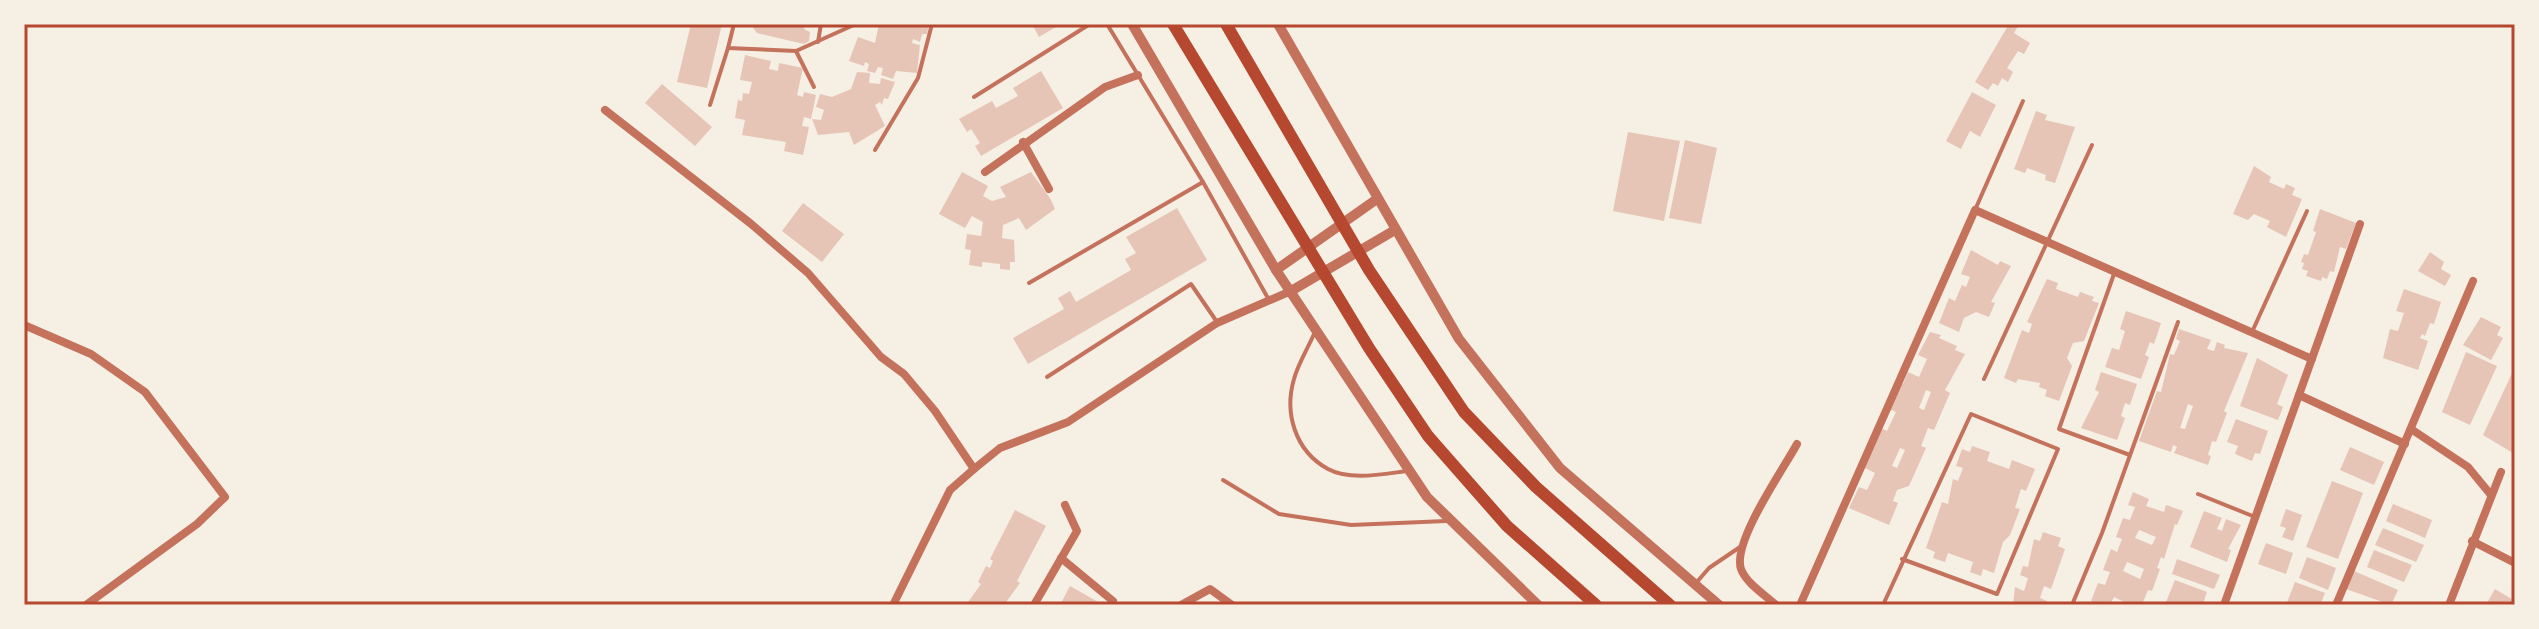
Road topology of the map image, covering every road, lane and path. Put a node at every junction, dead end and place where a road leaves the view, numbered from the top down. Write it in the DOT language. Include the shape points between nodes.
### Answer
graph roads {
  1 [pos="734,24"];
  2 [pos="821,24"];
  3 [pos="856,24"];
  4 [pos="932,24"];
  5 [pos="1090,24"];
  6 [pos="1107,24"];
  7 [pos="1132,24"];
  8 [pos="1173,24"];
  9 [pos="1226,24"];
  10 [pos="1278,24"];
  11 [pos="818,42"];
  12 [pos="728,48"];
  13 [pos="796,51"];
  14 [pos="1138,75"];
  15 [pos="814,87"];
  16 [pos="974,97"];
  17 [pos="2023,101"];
  18 [pos="710,105"];
  19 [pos="605,110"];
  20 [pos="1023,142"];
  21 [pos="2092,145"];
  22 [pos="875,150"];
  23 [pos="985,172"];
  24 [pos="1203,182"];
  25 [pos="1049,189"];
  26 [pos="1377,199"];
  27 [pos="1975,210"];
  28 [pos="2307,211"];
  29 [pos="2360,224"];
  30 [pos="1395,230"];
  31 [pos="2047,242"];
  32 [pos="1276,270"];
  33 [pos="2114,274"];
  34 [pos="2473,281"];
  35 [pos="1029,283"];
  36 [pos="1291,291"];
  37 [pos="1269,300"];
  38 [pos="2178,322"];
  39 [pos="1217,323"];
  40 [pos="24,325"];
  41 [pos="1317,328"];
  42 [pos="2251,334"];
  43 [pos="2312,359"];
  44 [pos="1047,377"];
  45 [pos="1984,379"];
  46 [pos="2299,395"];
  47 [pos="2411,429"];
  48 [pos="1797,444"];
  49 [pos="2405,444"];
  50 [pos="2130,455"];
  51 [pos="974,469"];
  52 [pos="1410,471"];
  53 [pos="2501,472"];
  54 [pos="1223,480"];
  55 [pos="2198,494"];
  56 [pos="2491,495"];
  57 [pos="1065,505"];
  58 [pos="2256,517"];
  59 [pos="1451,521"];
  60 [pos="2472,541"];
  61 [pos="1740,547"];
  62 [pos="1061,558"];
  63 [pos="1902,559"];
  64 [pos="2515,563"];
  65 [pos="1696,584"];
  66 [pos="1113,601"];
  67 [pos="86,605"];
  68 [pos="893,605"];
  69 [pos="1034,605"];
  70 [pos="1181,605"];
  71 [pos="1232,605"];
  72 [pos="1538,605"];
  73 [pos="1596,605"];
  74 [pos="1670,605"];
  75 [pos="1719,605"];
  76 [pos="1776,605"];
  77 [pos="1800,605"];
  78 [pos="1883,605"];
  79 [pos="2072,605"];
  80 [pos="2224,605"];
  81 [pos="2336,605"];
  82 [pos="2449,605"];
  1 -- 12 [label="lane"];
  2 -- 11 [label="lane"];
  3 -- 11 [label="lane"];
  4 -- 22 [label="lane" via="918,78"];
  5 -- 16 [label="lane"];
  6 -- 14 [label="lane"];
  7 -- 32 [label="street"];
  8 -- 73 [label="highway" via="1428,436 1507,526"];
  9 -- 74 [label="highway" via="1369,270 1464,412 1536,487"];
  10 -- 26 [label="street"];
  11 -- 13 [label="lane"];
  12 -- 13 [label="lane"];
  12 -- 18 [label="lane"];
  13 -- 15 [label="lane"];
  14 -- 20 [label="street" via="1105,87"];
  14 -- 24 [label="lane"];
  17 -- 27 [label="lane"];
  19 -- 51 [label="street" via="808,273 881,357 904,374"];
  20 -- 23 [label="street"];
  20 -- 25 [label="street"];
  21 -- 31 [label="lane"];
  24 -- 35 [label="lane"];
  24 -- 37 [label="lane"];
  26 -- 30 [label="street"];
  26 -- 32 [label="street"];
  27 -- 31 [label="street"];
  27 -- 77 [label="street"];
  28 -- 42 [label="lane"];
  29 -- 43 [label="street"];
  30 -- 36 [label="street"];
  30 -- 65 [label="street" via="1459,339 1560,468"];
  31 -- 33 [label="street"];
  31 -- 45 [label="lane"];
  32 -- 36 [label="street"];
  33 -- 42 [label="street"];
  33 -- 50 [label="lane" via="2059,429"];
  34 -- 47 [label="street"];
  36 -- 37 [label="street"];
  36 -- 41 [label="street"];
  37 -- 39 [label="street"];
  38 -- 50 [label="lane"];
  39 -- 44 [label="lane" via="1191,284"];
  39 -- 51 [label="street" via="1068,422 1000,448"];
  40 -- 67 [label="street" via="91,354 145,392 225,497 197,524"];
  41 -- 52 [label="street"];
  41 -- 52 [label="lane" via="1294,378 1289,413 1300,446 1329,470 1365,476"];
  42 -- 43 [label="street"];
  43 -- 46 [label="street"];
  46 -- 49 [label="street"];
  46 -- 58 [label="street"];
  47 -- 49 [label="street"];
  47 -- 56 [label="street" via="2468,467"];
  48 -- 61 [label="street"];
  49 -- 81 [label="street"];
  50 -- 79 [label="lane"];
  51 -- 68 [label="street" via="950,490"];
  52 -- 59 [label="street"];
  53 -- 56 [label="street"];
  54 -- 59 [label="lane" via="1279,514 1351,525"];
  55 -- 58 [label="lane"];
  56 -- 60 [label="street"];
  57 -- 62 [label="street" via="1077,531"];
  58 -- 80 [label="street"];
  59 -- 72 [label="street"];
  60 -- 64 [label="street"];
  60 -- 82 [label="street"];
  61 -- 65 [label="lane"];
  61 -- 76 [label="street" via="1741,568"];
  62 -- 66 [label="street"];
  62 -- 69 [label="street"];
  63 -- 63 [label="lane" via="1997,594 2058,449 1971,414"];
  63 -- 78 [label="lane"];
  65 -- 75 [label="street"];
  70 -- 71 [label="street" via="1210,589"];
}
